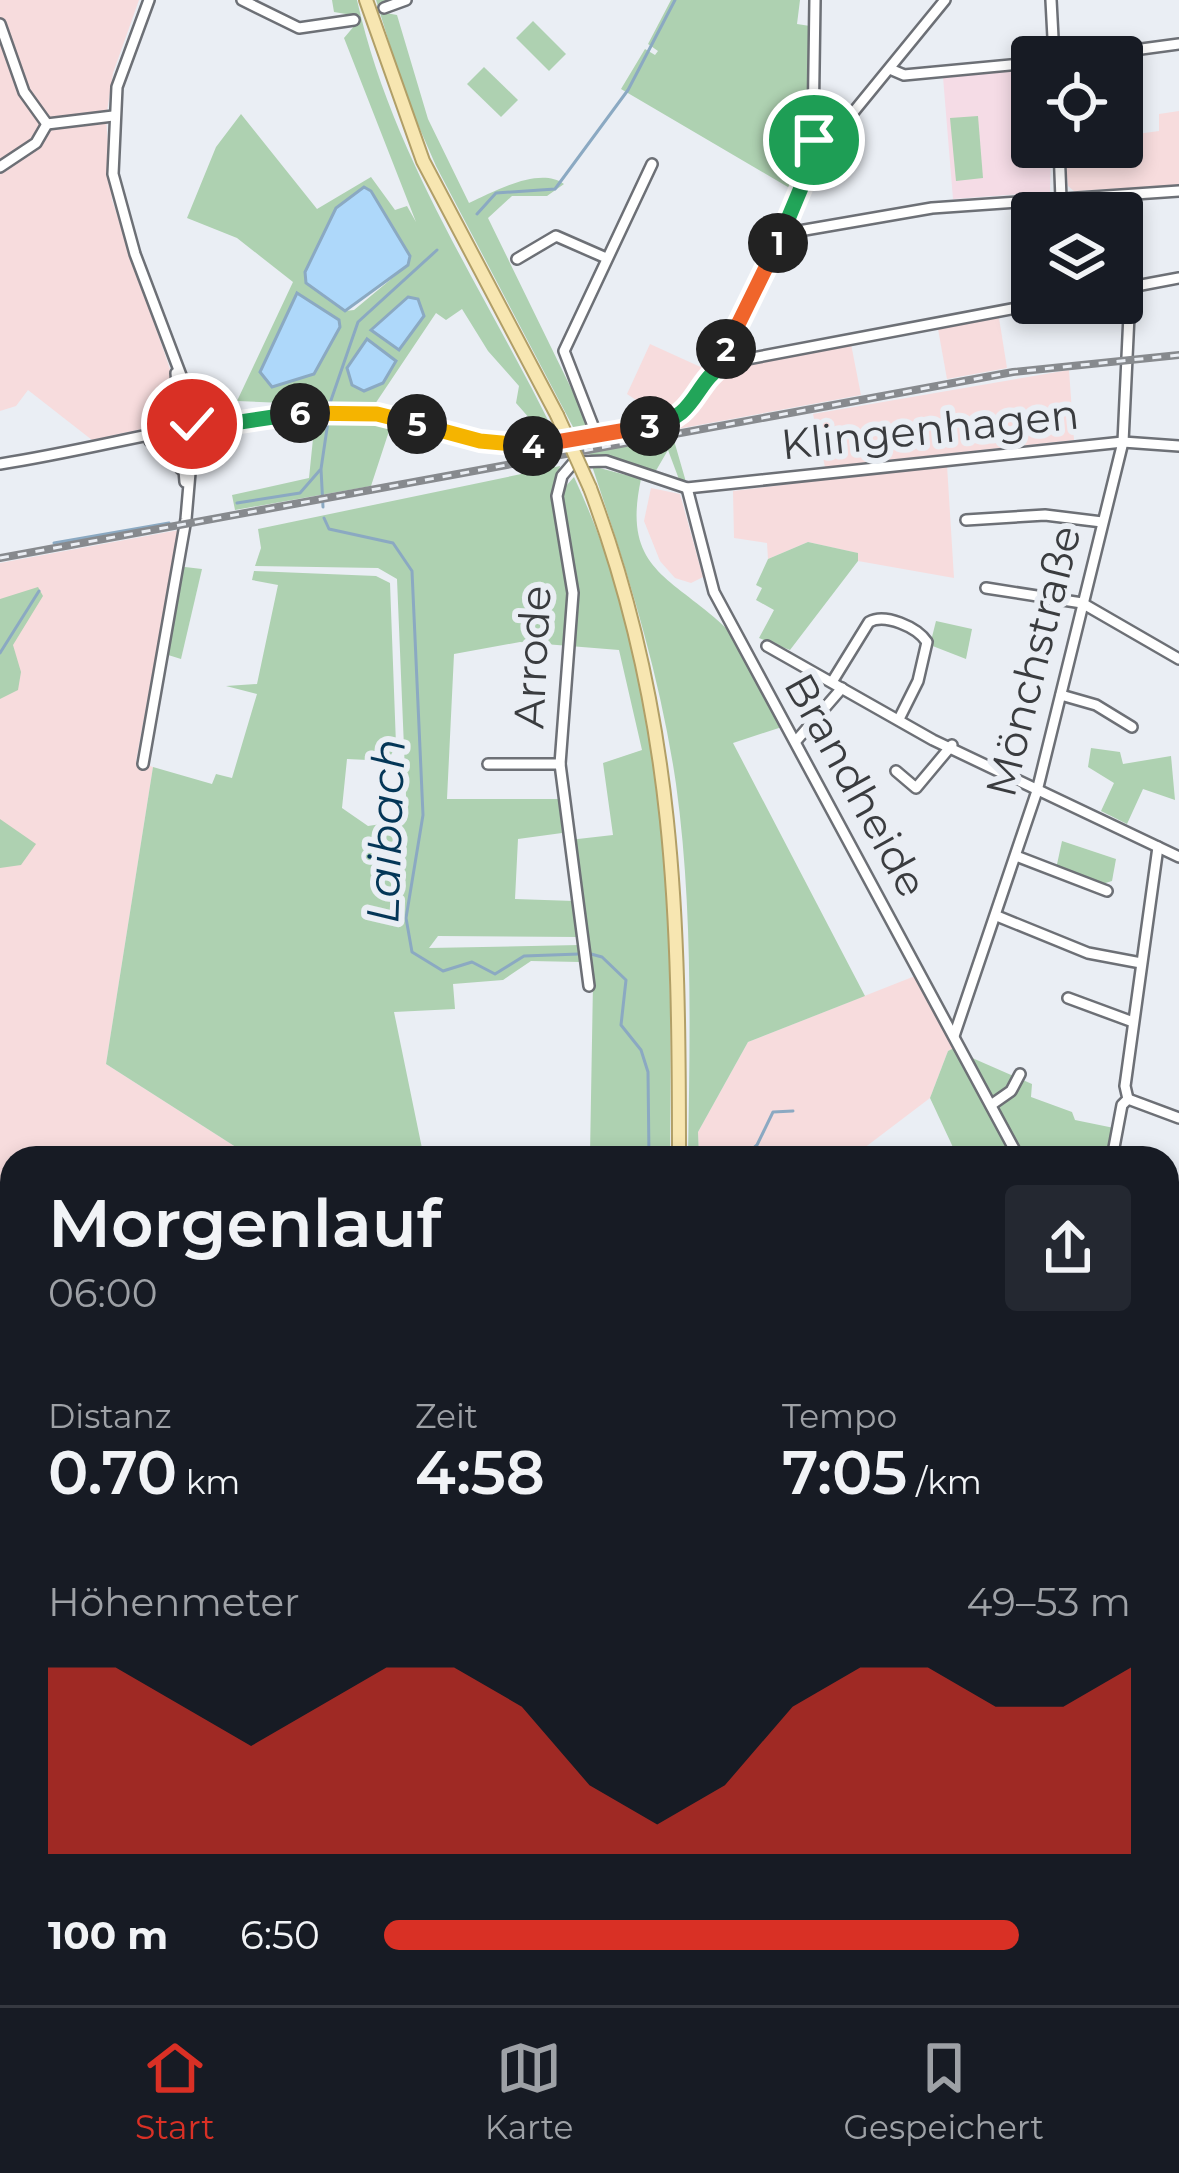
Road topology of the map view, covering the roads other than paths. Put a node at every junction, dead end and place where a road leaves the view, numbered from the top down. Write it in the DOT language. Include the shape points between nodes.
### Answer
graph roads {
  1 [pos="149,0"];
  2 [pos="242,0"];
  3 [pos="366,0"];
  4 [pos="406,0"];
  5 [pos="815,0"];
  6 [pos="945,0"];
  7 [pos="1051,0"];
  8 [pos="384,8"];
  9 [pos="353,20"];
  10 [pos="0,24"];
  11 [pos="1053,36"];
  12 [pos="1179,44"];
  13 [pos="1143,49"];
  14 [pos="1011,65"];
  15 [pos="890,69"];
  16 [pos="112,116"];
  17 [pos="47,124"];
  18 [pos="824,149"];
  19 [pos="652,164"];
  20 [pos="0,166"];
  21 [pos="1179,191"];
  22 [pos="1143,194"];
  23 [pos="1011,203"];
  24 [pos="784,227"];
  25 [pos="604,257"];
  26 [pos="517,259"];
  27 [pos="1179,278"];
  28 [pos="1143,284"];
  29 [pos="1011,309"];
  30 [pos="1127,324"];
  31 [pos="174,363"];
  32 [pos="726,363"];
  33 [pos="190,399"];
  34 [pos="236,419"];
  35 [pos="193,429"];
  36 [pos="179,432"];
  37 [pos="598,436"];
  38 [pos="143,439"];
  39 [pos="1123,442"];
  40 [pos="1179,446"];
  41 [pos="0,464"];
  42 [pos="184,473"];
  43 [pos="687,488"];
  44 [pos="187,493"];
  45 [pos="967,520"];
  46 [pos="1102,522"];
  47 [pos="986,588"];
  48 [pos="1082,603"];
  49 [pos="767,646"];
  50 [pos="1179,659"];
  51 [pos="837,685"];
  52 [pos="1061,695"];
  53 [pos="899,719"];
  54 [pos="1132,727"];
  55 [pos="796,740"];
  56 [pos="952,745"];
  57 [pos="143,764"];
  58 [pos="488,764"];
  59 [pos="560,764"];
  60 [pos="896,771"];
  61 [pos="1037,791"];
  62 [pos="1158,847"];
  63 [pos="1016,856"];
  64 [pos="1179,857"];
  65 [pos="1107,891"];
  66 [pos="997,916"];
  67 [pos="1141,963"];
  68 [pos="589,986"];
  69 [pos="1068,998"];
  70 [pos="1133,1022"];
  71 [pos="954,1036"];
  72 [pos="1019,1074"];
  73 [pos="1128,1099"];
  74 [pos="991,1105"];
  75 [pos="1179,1118"];
  76 [pos="679,1146"];
  77 [pos="1013,1146"];
  78 [pos="1114,1146"];
  1 -- 16 [label="street"];
  2 -- 9 [label="street" via="298,28"];
  3 -- 76 [label="main road, bridge" via="423,160 557,415 629,602 666,787 679,944"];
  4 -- 8 [label="street"];
  5 -- 18 [label="street" via="813,136"];
  6 -- 15 [label="street"];
  7 -- 11 [label="street"];
  10 -- 17 [label="street" via="26,94"];
  12 -- 13 [label="street"];
  14 -- 15 [label="street" via="904,75"];
  15 -- 18 [label="street"];
  16 -- 17 [label="street"];
  16 -- 31 [label="street" via="116,196"];
  17 -- 20 [label="street" via="37,142"];
  18 -- 24 [label="street"];
  19 -- 25 [label="street"];
  21 -- 22 [label="street"];
  23 -- 24 [label="street"];
  24 -- 32 [label="street" via="723,354"];
  25 -- 26 [label="street" via="556,236"];
  25 -- 37 [label="street" via="564,355"];
  27 -- 28 [label="street"];
  29 -- 32 [label="street"];
  30 -- 39 [label="street, Mönchstraße"];
  31 -- 33 [label="street"];
  31 -- 36 [label="street"];
  32 -- 37 [label="street" via="693,405 666,423"];
  33 -- 34 [label="street"];
  33 -- 35 [label="street"];
  34 -- 35 [label="street"];
  34 -- 37 [label="street" via="338,411 503,446"];
  35 -- 36 [label="street"];
  35 -- 44 [label="street"];
  36 -- 38 [label="street"];
  36 -- 42 [label="street"];
  38 -- 41 [label="street"];
  38 -- 42 [label="street" via="176,458"];
  39 -- 40 [label="street, Klingenhagen"];
  39 -- 43 [label="street, Klingenhagen"];
  39 -- 46 [label="street, Mönchstraße"];
  42 -- 44 [label="street"];
  43 -- 55 [label="street, Brandheide" via="714,592"];
  43 -- 59 [label="street, Arrode" via="593,459 574,462 562,476 557,496 573,593"];
  44 -- 57 [label="street"];
  45 -- 46 [label="street" via="1045,514"];
  46 -- 48 [label="street, Mönchstraße"];
  47 -- 48 [label="street"];
  48 -- 50 [label="street"];
  48 -- 52 [label="street, Mönchstraße"];
  49 -- 51 [label="street"];
  51 -- 53 [label="street"];
  51 -- 53 [label="street" via="868,622 886,618 923,634 919,681"];
  51 -- 55 [label="street"];
  52 -- 54 [label="street"];
  52 -- 61 [label="street, Mönchstraße"];
  53 -- 56 [label="street"];
  55 -- 71 [label="street, Brandheide"];
  56 -- 60 [label="street" via="916,788"];
  56 -- 61 [label="street"];
  58 -- 59 [label="street, Arrode"];
  59 -- 68 [label="street, Arrode"];
  61 -- 62 [label="street"];
  61 -- 63 [label="street, Mönchstraße"];
  62 -- 64 [label="street"];
  62 -- 67 [label="street"];
  63 -- 65 [label="street"];
  63 -- 66 [label="street, Mönchstraße"];
  66 -- 67 [label="street" via="1088,953"];
  66 -- 71 [label="street, Mönchstraße"];
  67 -- 70 [label="street"];
  69 -- 70 [label="street"];
  70 -- 73 [label="street"];
  71 -- 74 [label="street, Brandheide"];
  72 -- 74 [label="street"];
  73 -- 75 [label="street"];
  73 -- 78 [label="street"];
  74 -- 77 [label="street, Brandheide"];
}
